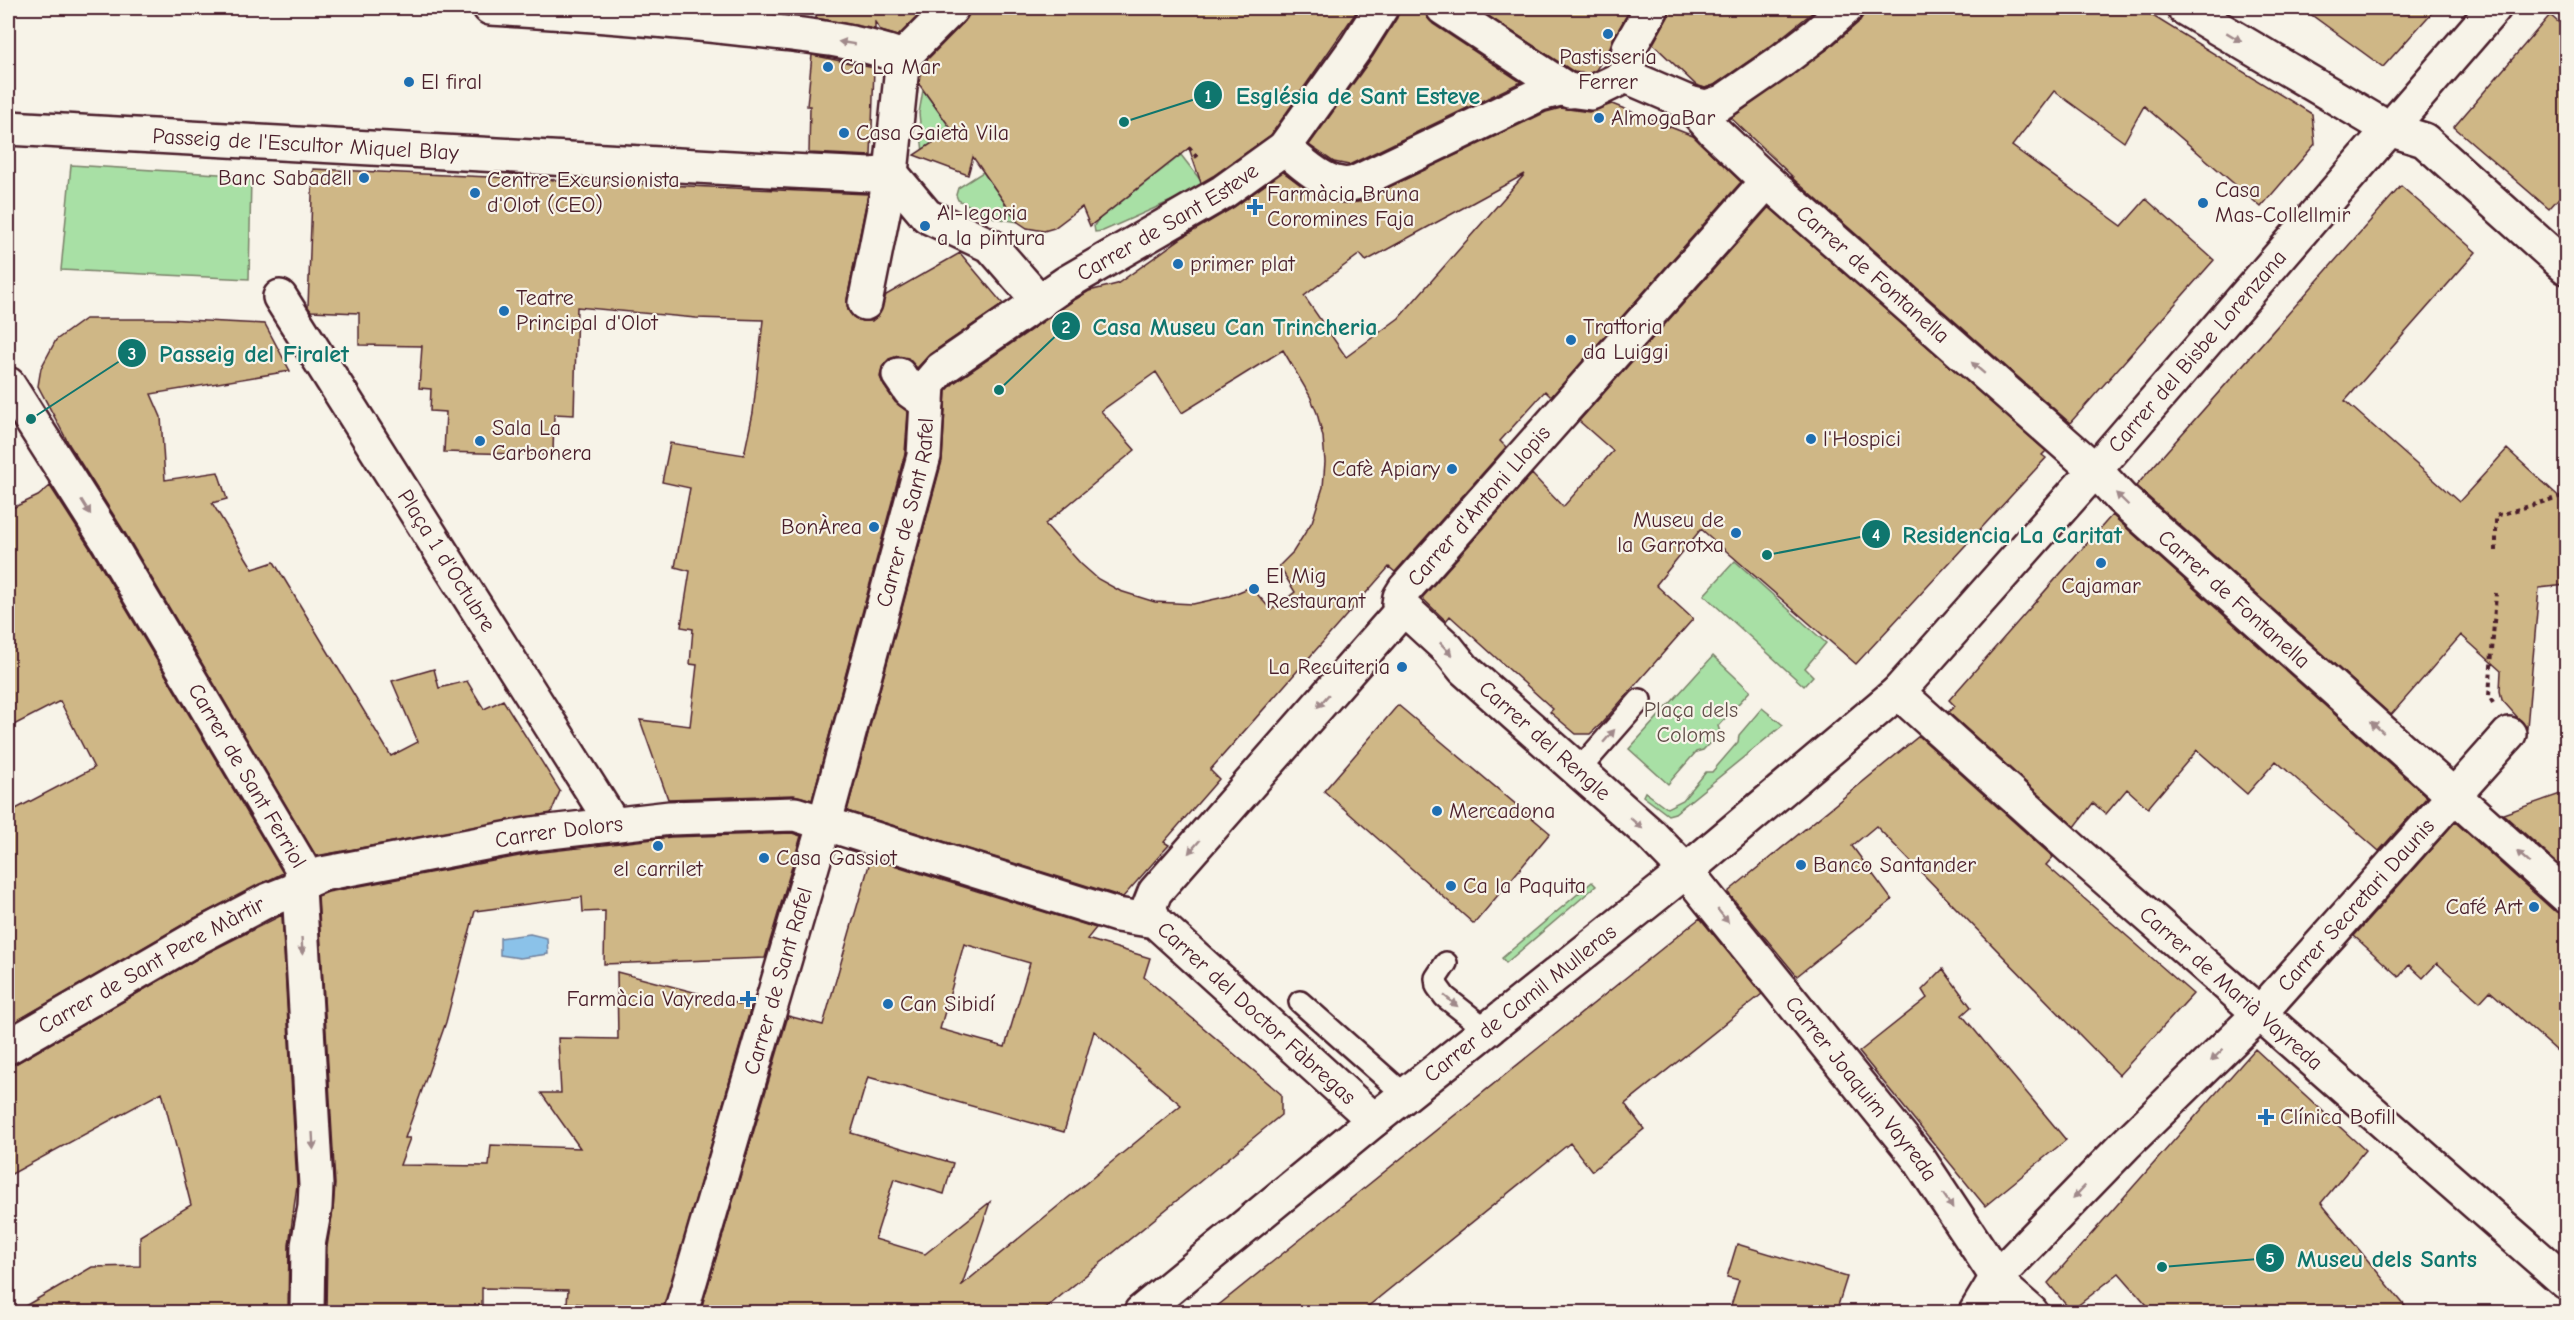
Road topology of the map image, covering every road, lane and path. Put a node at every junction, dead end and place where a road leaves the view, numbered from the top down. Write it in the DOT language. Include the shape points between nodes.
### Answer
graph roads {
  1 [pos="490,8"];
  2 [pos="952,8"];
  3 [pos="1381,8"];
  4 [pos="1443,8"];
  5 [pos="1652,8"];
  6 [pos="1846,8"];
  7 [pos="2489,9"];
  8 [pos="2200,12"];
  9 [pos="903,57"];
  10 [pos="1625,71"];
  11 [pos="1569,90"];
  12 [pos="1689,103"];
  13 [pos="8,128"];
  14 [pos="2389,129"];
  15 [pos="1189,147"];
  16 [pos="1284,148"];
  17 [pos="1200,160"];
  18 [pos="891,173"];
  19 [pos="1759,173"];
  20 [pos="2566,267"];
  21 [pos="280,297"];
  22 [pos="1040,302"];
  23 [pos="866,303"];
  24 [pos="899,375"];
  25 [pos="8,384"];
  26 [pos="927,403"];
  27 [pos="2095,470"];
  28 [pos="2566,495"];
  29 [pos="2496,551"];
  30 [pos="2496,593"];
  31 [pos="1403,609"];
  32 [pos="1898,692"];
  33 [pos="1640,700"];
  34 [pos="2510,734"];
  35 [pos="1578,771"];
  36 [pos="2453,795"];
  37 [pos="825,822"];
  38 [pos="614,824"];
  39 [pos="1686,871"];
  40 [pos="299,888"];
  41 [pos="2566,896"];
  42 [pos="1155,921"];
  43 [pos="1446,963"];
  44 [pos="1300,1002"];
  45 [pos="2259,1014"];
  46 [pos="1487,1030"];
  47 [pos="8,1047"];
  48 [pos="1405,1095"];
  49 [pos="1374,1120"];
  50 [pos="1997,1277"];
  51 [pos="2566,1282"];
  52 [pos="307,1312"];
  53 [pos="681,1312"];
  54 [pos="1141,1312"];
  55 [pos="1976,1312"];
  56 [pos="2031,1312"];
  9 -- 1 [label="street, one-way" via="875,47 778,32 649,18"];
  2 -- 9 [label="street"];
  3 -- 16 [label="street, Carrer de Sant Esteve"];
  4 -- 11 [label="street"];
  5 -- 10 [label="street" via="1633,40"];
  6 -- 12 [label="street" via="1784,60 1722,102 1706,107"];
  7 -- 14 [label="street, Carrer del Bisbe Lorenzana"];
  8 -- 14 [label="street, one-way"];
  9 -- 18 [label="street"];
  10 -- 11 [label="street" via="1591,93"];
  10 -- 12 [label="street"];
  11 -- 16 [label="street" via="1540,94 1346,186 1325,179"];
  12 -- 19 [label="street, Carrer de Fontanella"];
  13 -- 18 [label="street, Passeig de l'Escultor Miquel Blay" via="751,169"];
  14 -- 20 [label="street" via="2424,140"];
  14 -- 27 [label="street, Carrer del Bisbe Lorenzana"];
  15 -- 17 [label="path"];
  16 -- 22 [label="street, Carrer de Sant Esteve" via="1223,192"];
  18 -- 22 [label="street" via="927,216 991,246"];
  18 -- 23 [label="street"];
  27 -- 19 [label="street, Carrer de Fontanella, one-way"];
  19 -- 31 [label="street, Carrer d'Antoni Llopis" via="1405,589 1400,597"];
  21 -- 38 [label="street, Plaça 1 d'Octubre"];
  22 -- 26 [label="street, Carrer de Sant Esteve" via="941,369 928,384"];
  24 -- 26 [label="street" via="910,391"];
  25 -- 40 [label="street, Carrer de Sant Ferriol, one-way" via="109,543 300,865"];
  26 -- 37 [label="street, Carrer de Sant Rafel" via="924,456"];
  27 -- 32 [label="street, Carrer del Bisbe Lorenzana"];
  36 -- 27 [label="street, Carrer de Fontanella, one-way" via="2121,498"];
  28 -- 29 [label="path" via="2496,516"];
  30 -- 34 [label="path" via="2490,696"];
  31 -- 35 [label="street, Carrer del Rengle, one-way"];
  31 -- 42 [label="street, Carrer d'Antoni Llopis, one-way" via="1155,892 1149,907"];
  32 -- 39 [label="street, Carrer de Camil Mulleras"];
  32 -- 45 [label="street, Carrer de Marià Vayreda"];
  35 -- 33 [label="lane, one-way"];
  34 -- 36 [label="street, Carrer Secretari Daunis"];
  35 -- 39 [label="street, Carrer del Rengle, one-way"];
  41 -- 36 [label="street, Carrer de Fontanella, one-way"];
  36 -- 45 [label="street, Carrer Secretari Daunis"];
  37 -- 38 [label="street, Carrer Dolors" via="795,814"];
  37 -- 42 [label="street, Carrer del Doctor Fàbregas" via="1117,915"];
  37 -- 53 [label="street, Carrer de Sant Rafel"];
  38 -- 40 [label="street, Carrer Dolors" via="532,834 340,870 308,880"];
  39 -- 46 [label="street, Carrer de Camil Mulleras"];
  39 -- 50 [label="street, Carrer Joaquim Vayreda, one-way" via="1919,1159"];
  40 -- 47 [label="street, Carrer de Sant Pere Màrtir" via="266,900 198,937"];
  40 -- 52 [label="street, Carrer de Sant Ferriol, one-way" via="316,1185 308,1245"];
  42 -- 49 [label="street, Carrer del Doctor Fàbregas"];
  43 -- 46 [label="lane, one-way" via="1436,978 1440,991"];
  44 -- 48 [label="lane"];
  45 -- 50 [label="street, Carrer Secretari Daunis, one-way"];
  45 -- 51 [label="street, Carrer de Marià Vayreda"];
  46 -- 48 [label="street, Carrer de Camil Mulleras"];
  48 -- 49 [label="street, Carrer de Camil Mulleras"];
  49 -- 54 [label="street, Carrer de Camil Mulleras"];
  50 -- 55 [label="street, Carrer Secretari Daunis"];
  50 -- 56 [label="street, Carrer Joaquim Vayreda"];
}
